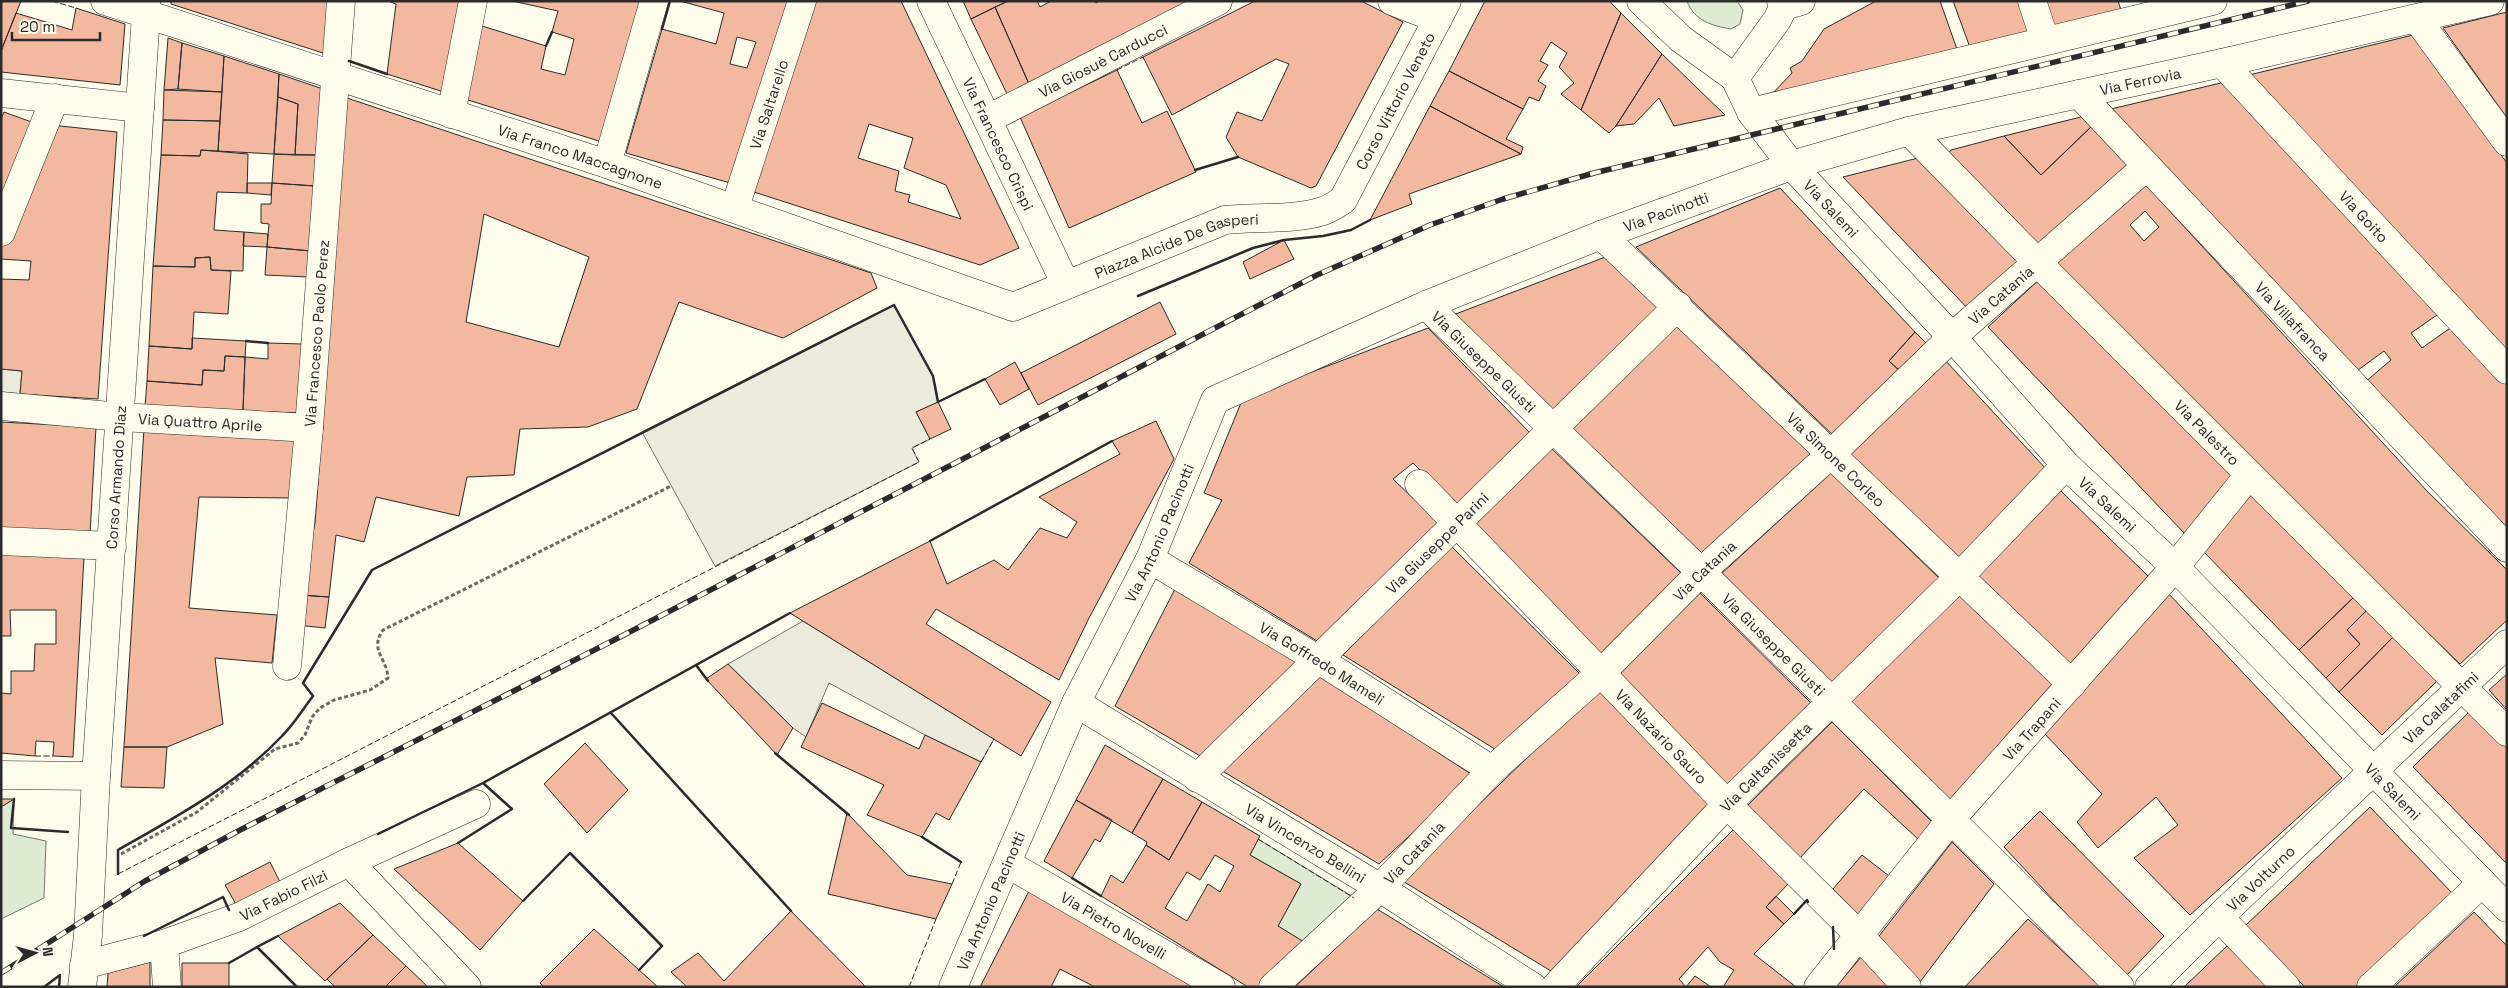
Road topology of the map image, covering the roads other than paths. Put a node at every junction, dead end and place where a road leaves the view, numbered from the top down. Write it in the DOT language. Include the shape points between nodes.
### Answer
graph roads {
  1 [pos="105,1"];
  2 [pos="341,1"];
  3 [pos="473,1"];
  4 [pos="654,1"];
  5 [pos="802,1"];
  6 [pos="931,1"];
  7 [pos="1218,1"];
  8 [pos="1392,1"];
  9 [pos="1641,1"];
  10 [pos="1670,1"];
  11 [pos="2032,1"];
  12 [pos="2211,1"];
  13 [pos="2490,1"];
  14 [pos="1789,3"];
  15 [pos="146,8"];
  16 [pos="1442,10"];
  17 [pos="2128,11"];
  18 [pos="2417,19"];
  19 [pos="1681,39"];
  20 [pos="2045,40"];
  21 [pos="2222,63"];
  22 [pos="336,76"];
  23 [pos="1734,78"];
  24 [pos="1,92"];
  25 [pos="2079,94"];
  26 [pos="55,98"];
  27 [pos="140,108"];
  28 [pos="1751,112"];
  29 [pos="451,114"];
  30 [pos="988,119"];
  31 [pos="1909,131"];
  32 [pos="2507,142"];
  33 [pos="607,164"];
  34 [pos="1792,166"];
  35 [pos="2147,166"];
  36 [pos="1344,200"];
  37 [pos="735,207"];
  38 [pos="1,232"];
  39 [pos="1601,235"];
  40 [pos="1541,260"];
  41 [pos="2038,263"];
  42 [pos="1066,285"];
  43 [pos="1426,306"];
  44 [pos="1678,306"];
  45 [pos="1013,307"];
  46 [pos="1952,337"];
  47 [pos="2507,370"];
  48 [pos="1,406"];
  49 [pos="121,416"];
  50 [pos="309,428"];
  51 [pos="1553,429"];
  52 [pos="1832,454"];
  53 [pos="2066,465"];
  54 [pos="2249,475"];
  55 [pos="1419,484"];
  56 [pos="1456,524"];
  57 [pos="1,541"];
  58 [pos="112,546"];
  59 [pos="2507,548"];
  60 [pos="1150,559"];
  61 [pos="2174,567"];
  62 [pos="1701,572"];
  63 [pos="1958,578"];
  64 [pos="2507,644"];
  65 [pos="1319,660"];
  66 [pos="287,666"];
  67 [pos="1602,672"];
  68 [pos="2072,684"];
  69 [pos="2462,687"];
  70 [pos="1831,701"];
  71 [pos="1076,703"];
  72 [pos="2507,732"];
  73 [pos="1492,770"];
  74 [pos="2375,771"];
  75 [pos="1,775"];
  76 [pos="96,776"];
  77 [pos="1197,778"];
  78 [pos="476,804"];
  79 [pos="1727,804"];
  80 [pos="1952,818"];
  81 [pos="349,862"];
  82 [pos="1008,864"];
  83 [pos="2482,883"];
  84 [pos="1380,888"];
  85 [pos="2507,908"];
  86 [pos="2219,917"];
  87 [pos="1860,936"];
  88 [pos="164,944"];
  89 [pos="84,968"];
  90 [pos="167,987"];
  91 [pos="467,987"];
  92 [pos="953,987"];
  93 [pos="1221,987"];
  94 [pos="1273,987"];
  95 [pos="1533,987"];
  96 [pos="1555,987"];
  97 [pos="1818,987"];
  98 [pos="1906,987"];
  99 [pos="2120,987"];
  100 [pos="2149,987"];
  101 [pos="2286,987"];
  102 [pos="2371,987"];
  1 -- 15 [label="street, Via Franco Maccagnone"];
  2 -- 22 [label="street, Via Francesco Paolo Perez"];
  3 -- 29 [label="street"];
  4 -- 33 [label="street"];
  5 -- 37 [label="street, Via Saltarello"];
  6 -- 30 [label="street, Via Francesco Crispi"];
  7 -- 30 [label="street, Via Giosuè Carducci"];
  8 -- 16 [label="street"];
  9 -- 19 [label="street"];
  10 -- 19 [label="street"];
  11 -- 20 [label="street"];
  12 -- 17 [label="street"];
  13 -- 18 [label="street, Via Ferrovia"];
  14 -- 23 [label="street"];
  15 -- 22 [label="street, Via Franco Maccagnone"];
  15 -- 27 [label="street, Corso Armando Diaz"];
  16 -- 36 [label="street, Corso Vittorio Veneto"];
  17 -- 20 [label="street"];
  18 -- 21 [label="street, Via Ferrovia"];
  18 -- 32 [label="street"];
  19 -- 23 [label="street"];
  20 -- 28 [label="street"];
  21 -- 25 [label="street, Via Ferrovia"];
  21 -- 47 [label="street, Via Goito"];
  22 -- 29 [label="street, Via Franco Maccagnone"];
  22 -- 50 [label="street, Via Francesco Paolo Perez"];
  23 -- 28 [label="street, Via Salemi"];
  24 -- 26 [label="street"];
  25 -- 31 [label="street, Via Ferrovia"];
  25 -- 35 [label="street, Via Villafranca"];
  26 -- 27 [label="street"];
  26 -- 38 [label="street"];
  27 -- 49 [label="street, Corso Armando Diaz"];
  28 -- 34 [label="street, Via Salemi"];
  29 -- 33 [label="street, Via Franco Maccagnone"];
  30 -- 42 [label="street, Via Francesco Crispi"];
  31 -- 34 [label="street, Via Ferrovia"];
  31 -- 41 [label="street, Via Palestro"];
  33 -- 37 [label="street, Via Franco Maccagnone"];
  34 -- 39 [label="street, Via Pacinotti"];
  34 -- 46 [label="street, Via Salemi"];
  35 -- 41 [label="street, Via Catania"];
  35 -- 59 [label="street, Via Villafranca"];
  36 -- 42 [label="street, Piazza Alcide De Gasperi" via="1324,211 1302,216 1225,220"];
  37 -- 45 [label="street, Via Franco Maccagnone"];
  39 -- 40 [label="street, Via Pacinotti"];
  39 -- 44 [label="street, Via Simone Corleo"];
  40 -- 43 [label="street, Via Antonio Pacinotti"];
  41 -- 46 [label="street, Via Catania"];
  41 -- 54 [label="street, Via Palestro"];
  42 -- 45 [label="street, Piazza Alcide De Gasperi"];
  43 -- 51 [label="street, Via Giuseppe Giusti"];
  43 -- 60 [label="street, Via Antonio Pacinotti" via="1215,400"];
  44 -- 51 [label="street, Via Giuseppe Parini"];
  44 -- 52 [label="street, Via Simone Corleo"];
  46 -- 52 [label="street, Via Catania"];
  46 -- 53 [label="street, Via Salemi"];
  48 -- 49 [label="street, Via Quattro Aprile"];
  49 -- 50 [label="street, Via Quattro Aprile"];
  49 -- 58 [label="street, Corso Armando Diaz"];
  50 -- 66 [label="street, Via Francesco Paolo Perez"];
  51 -- 56 [label="street, Via Giuseppe Parini"];
  51 -- 62 [label="street, Via Giuseppe Giusti"];
  52 -- 62 [label="street, Via Catania"];
  52 -- 63 [label="street, Via Simone Corleo"];
  53 -- 61 [label="street, Via Salemi"];
  53 -- 63 [label="street, Via Caltanissetta"];
  54 -- 61 [label="street, Via Trapani"];
  54 -- 69 [label="street, Via Palestro"];
  55 -- 56 [label="street, Via Nazario Sauro"];
  56 -- 65 [label="street, Via Giuseppe Parini"];
  56 -- 67 [label="street, Via Nazario Sauro"];
  57 -- 58 [label="street"];
  58 -- 76 [label="street, Corso Armando Diaz"];
  60 -- 65 [label="street, Via Goffredo Mameli"];
  60 -- 71 [label="street, Via Antonio Pacinotti"];
  61 -- 68 [label="street, Via Trapani"];
  61 -- 74 [label="street, Via Salemi"];
  62 -- 67 [label="street, Via Catania"];
  62 -- 70 [label="street, Via Giuseppe Giusti"];
  63 -- 68 [label="street, Via Simone Corleo"];
  63 -- 70 [label="street, Via Caltanissetta"];
  64 -- 69 [label="street, Via Calatafimi"];
  65 -- 73 [label="street, Via Goffredo Mameli"];
  65 -- 77 [label="street, Via Giuseppe Parini"];
  67 -- 73 [label="street, Via Catania"];
  67 -- 79 [label="street, Via Nazario Sauro"];
  68 -- 80 [label="street, Via Trapani"];
  69 -- 72 [label="street, Via Palestro"];
  69 -- 74 [label="street, Via Calatafimi"];
  70 -- 79 [label="street, Via Caltanissetta"];
  70 -- 80 [label="street, Via Giuseppe Giusti"];
  71 -- 77 [label="street, Via Vincenzo Bellini"];
  71 -- 82 [label="street, Via Antonio Pacinotti"];
  73 -- 84 [label="street, Via Catania"];
  74 -- 83 [label="street, Via Salemi"];
  74 -- 86 [label="street, Via Volturno"];
  75 -- 76 [label="street"];
  76 -- 89 [label="street, Corso Armando Diaz"];
  77 -- 84 [label="street, Via Vincenzo Bellini"];
  78 -- 81 [label="street, Via Fabio Filzi"];
  79 -- 87 [label="street, Via Nazario Sauro"];
  79 -- 96 [label="street, Via Caltanissetta"];
  80 -- 87 [label="street, Via Trapani"];
  80 -- 99 [label="street, Via Giuseppe Giusti"];
  81 -- 88 [label="street, Via Fabio Filzi" via="239,917"];
  81 -- 91 [label="street"];
  82 -- 92 [label="street, Via Antonio Pacinotti"];
  82 -- 93 [label="street, Via Pietro Novelli"];
  83 -- 85 [label="street, Via Salemi"];
  83 -- 102 [label="street"];
  84 -- 94 [label="street, Via Catania"];
  84 -- 95 [label="street, Via Vincenzo Bellini"];
  86 -- 100 [label="street, Via Volturno"];
  86 -- 101 [label="street"];
  87 -- 97 [label="street, Via Trapani"];
  87 -- 98 [label="street, Via Nazario Sauro"];
  88 -- 89 [label="street, Via Fabio Filzi"];
  88 -- 90 [label="street"];
}
